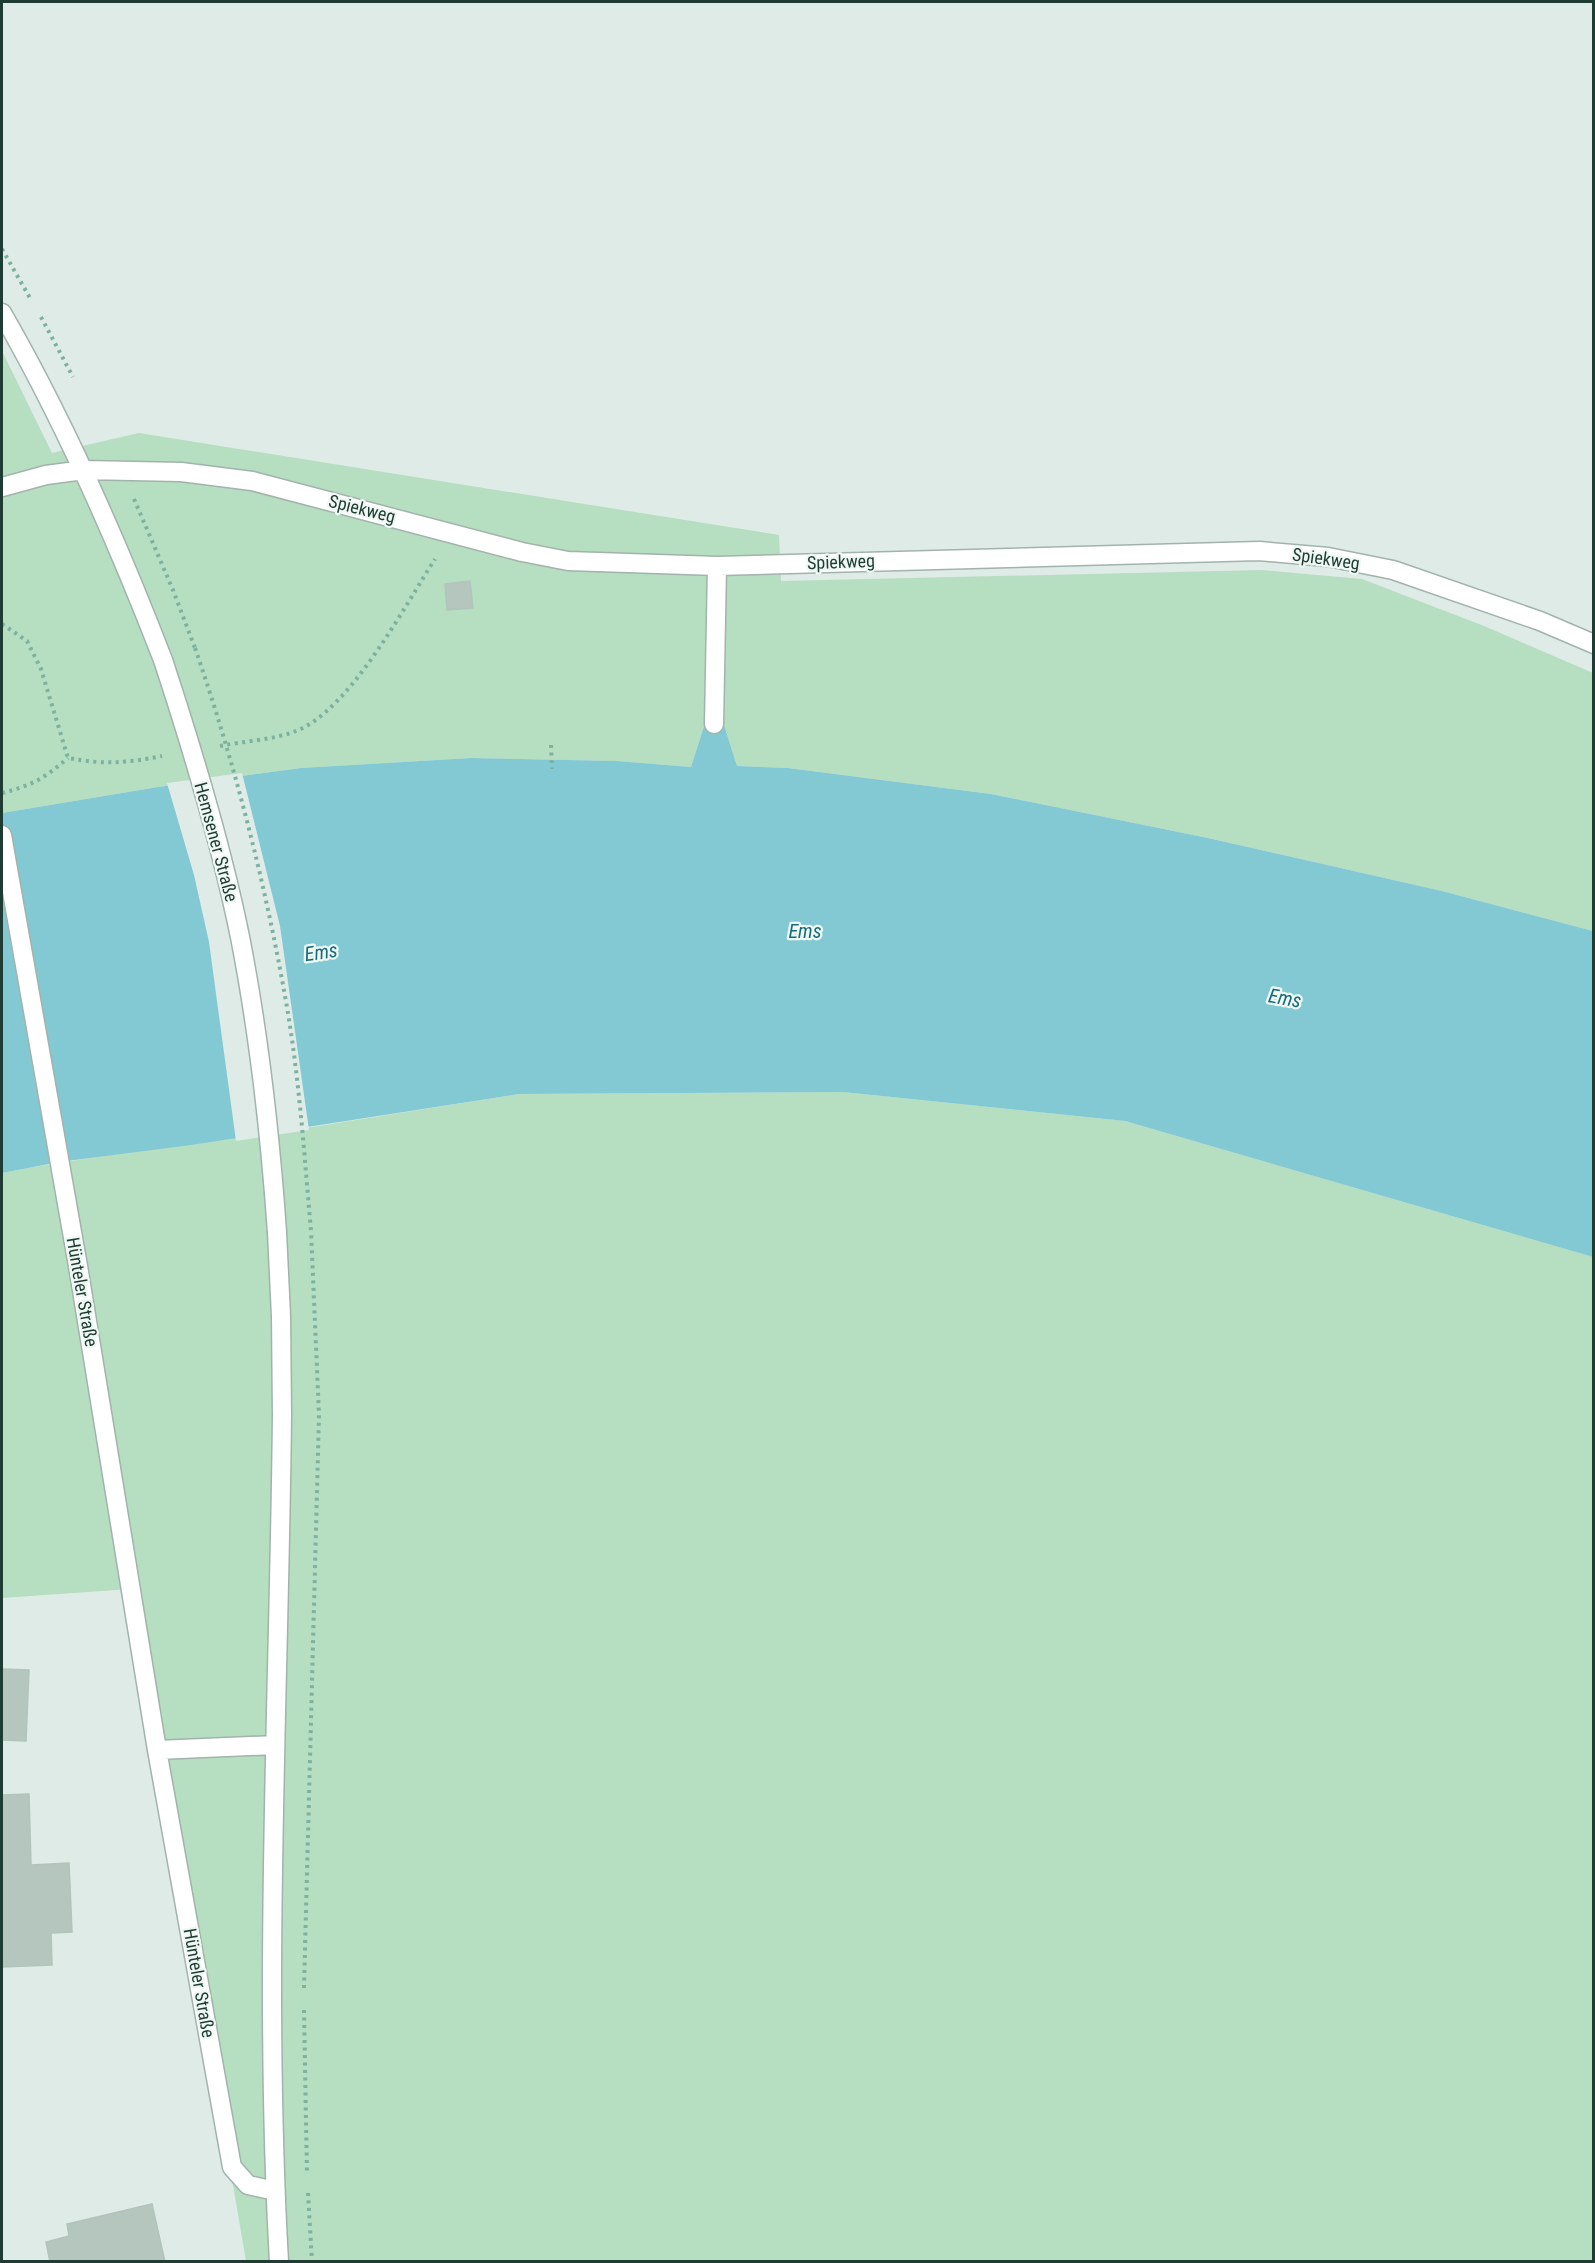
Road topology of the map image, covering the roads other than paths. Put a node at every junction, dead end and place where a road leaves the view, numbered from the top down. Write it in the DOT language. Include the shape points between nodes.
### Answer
graph roads {
  1 [pos="2,314"];
  2 [pos="84,470"];
  3 [pos="2,487"];
  4 [pos="717,566"];
  5 [pos="1593,644"];
  6 [pos="714,724"];
  7 [pos="2,835"];
  8 [pos="275,1745"];
  9 [pos="157,1750"];
  10 [pos="274,2191"];
  11 [pos="279,2262"];
  1 -- 2 [label="street, Hemsener Straße" via="32,364"];
  2 -- 3 [label="street"];
  2 -- 4 [label="street, Spiekweg" via="181,472 252,481 568,561"];
  2 -- 8 [label="street, Hemsener Straße, bridge" via="129,571 186,729 224,866 252,1009 266,1111 281,1316"];
  4 -- 5 [label="street, Spiekweg" via="1259,551 1328,556 1393,570 1540,621"];
  4 -- 6 [label="street"];
  7 -- 9 [label="street, Hünteler Straße" via="74,1241"];
  8 -- 9 [label="street"];
  8 -- 10 [label="street" via="271,2025"];
  9 -- 10 [label="street, Hünteler Straße" via="232,2166 248,2185"];
  10 -- 11 [label="street"];
}
